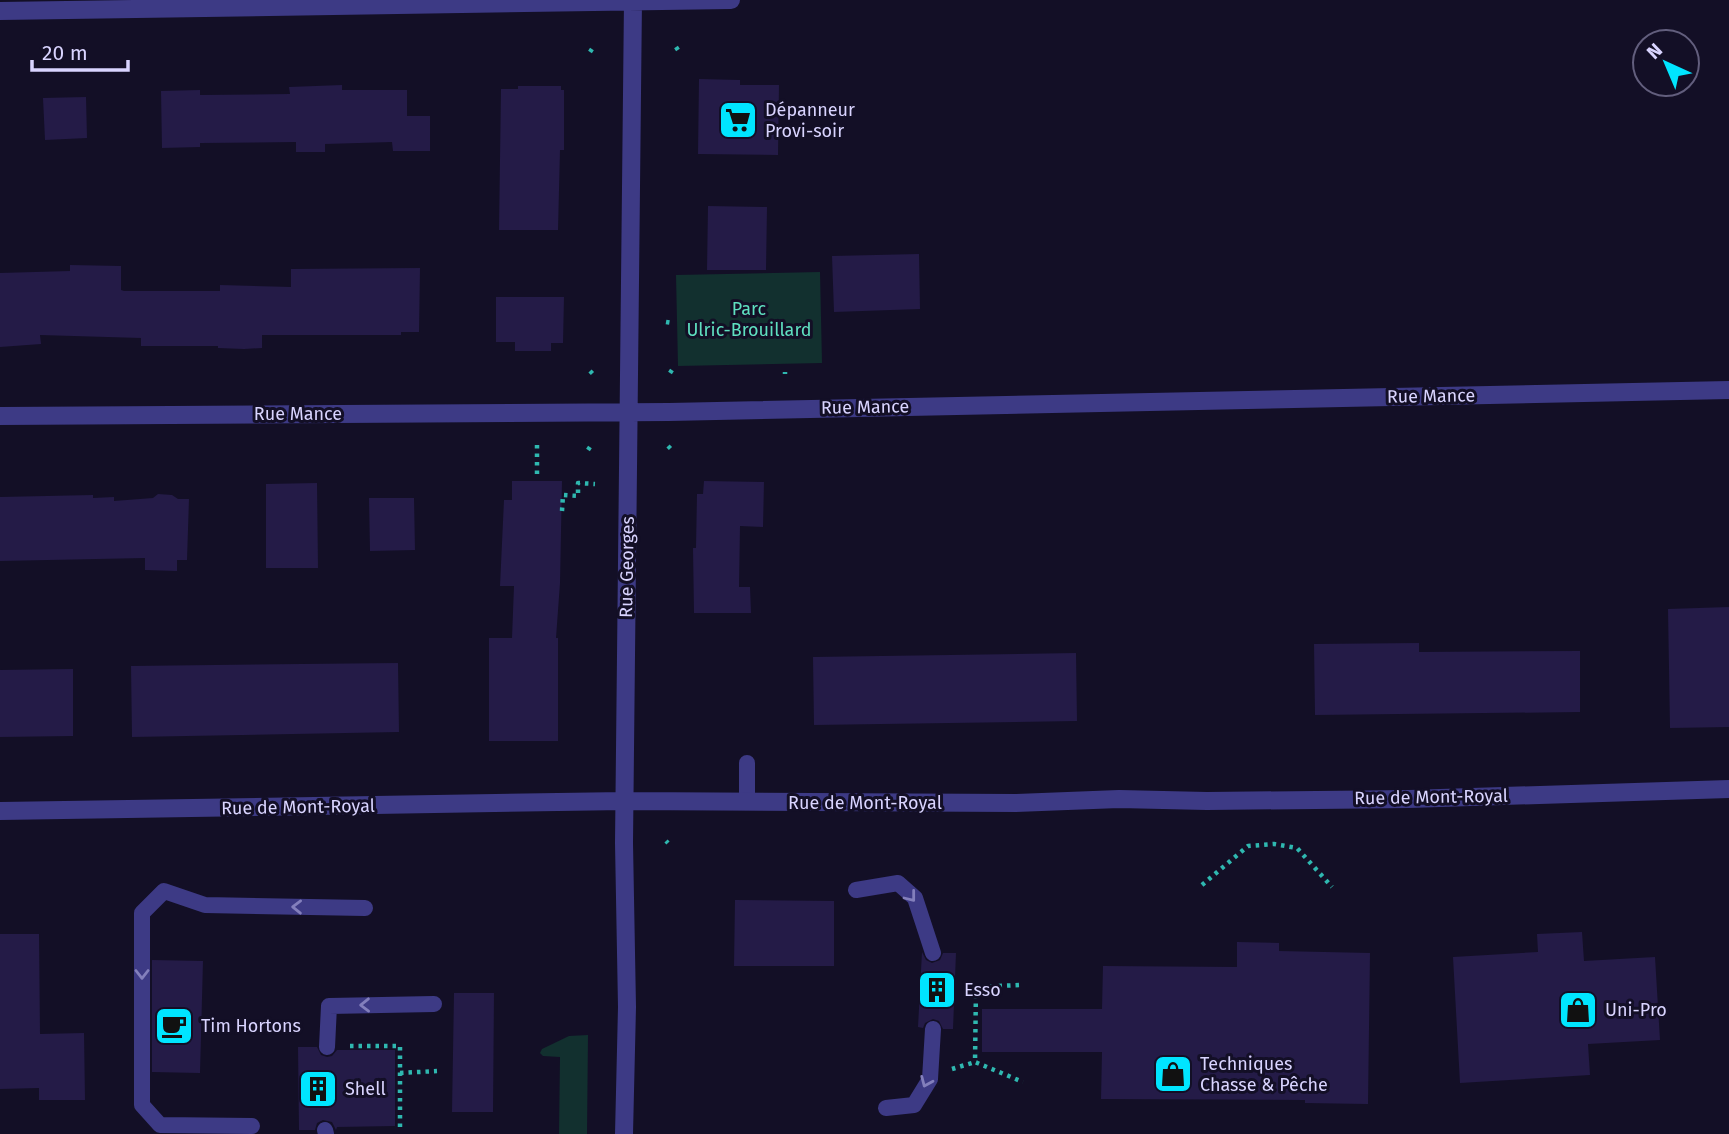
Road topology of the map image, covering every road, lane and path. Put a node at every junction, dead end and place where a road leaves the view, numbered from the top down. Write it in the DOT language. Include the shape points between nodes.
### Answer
graph roads {
  1 [pos="731,0"];
  2 [pos="632,1"];
  3 [pos="0,11"];
  4 [pos="1729,390"];
  5 [pos="628,412"];
  6 [pos="0,416"];
  7 [pos="537,444"];
  8 [pos="537,474"];
  9 [pos="595,484"];
  10 [pos="562,511"];
  11 [pos="747,763"];
  12 [pos="1729,789"];
  13 [pos="624,801"];
  14 [pos="747,802"];
  15 [pos="0,811"];
  16 [pos="1202,885"];
  17 [pos="1332,887"];
  18 [pos="856,890"];
  19 [pos="365,908"];
  20 [pos="933,953"];
  21 [pos="1019,985"];
  22 [pos="434,1004"];
  23 [pos="933,1029"];
  24 [pos="334,1046"];
  25 [pos="437,1071"];
  26 [pos="400,1073"];
  27 [pos="1023,1082"];
  28 [pos="886,1108"];
  29 [pos="252,1126"];
  30 [pos="400,1128"];
  31 [pos="624,1134"];
  1 -- 2 [label="street"];
  2 -- 3 [label="street"];
  2 -- 5 [label="street, Rue Georges"];
  4 -- 5 [label="street, Rue Mance"];
  5 -- 6 [label="street, Rue Mance"];
  5 -- 13 [label="street, Rue Georges"];
  7 -- 8 [label="path"];
  9 -- 10 [label="path" via="578,483 578,496 563,495"];
  11 -- 14 [label="lane"];
  12 -- 14 [label="street, Rue de Mont-Royal" via="1396,799"];
  13 -- 14 [label="street, Rue de Mont-Royal"];
  13 -- 15 [label="street, Rue de Mont-Royal"];
  13 -- 31 [label="street, Rue Georges"];
  16 -- 17 [label="path" via="1248,846 1274,844 1297,848"];
  18 -- 20 [label="lane, one-way" via="898,883 915,898"];
  19 -- 29 [label="lane, one-way" via="205,905 164,891 142,913 142,1105 160,1125"];
  21 -- 27 [label="path" via="976,987 975,1062"];
  22 -- 24 [label="lane, one-way" via="328,1006"];
  23 -- 28 [label="lane, one-way" via="930,1079 914,1105"];
  24 -- 26 [label="path" via="400,1045"];
  25 -- 26 [label="path"];
  26 -- 30 [label="path"];
}
